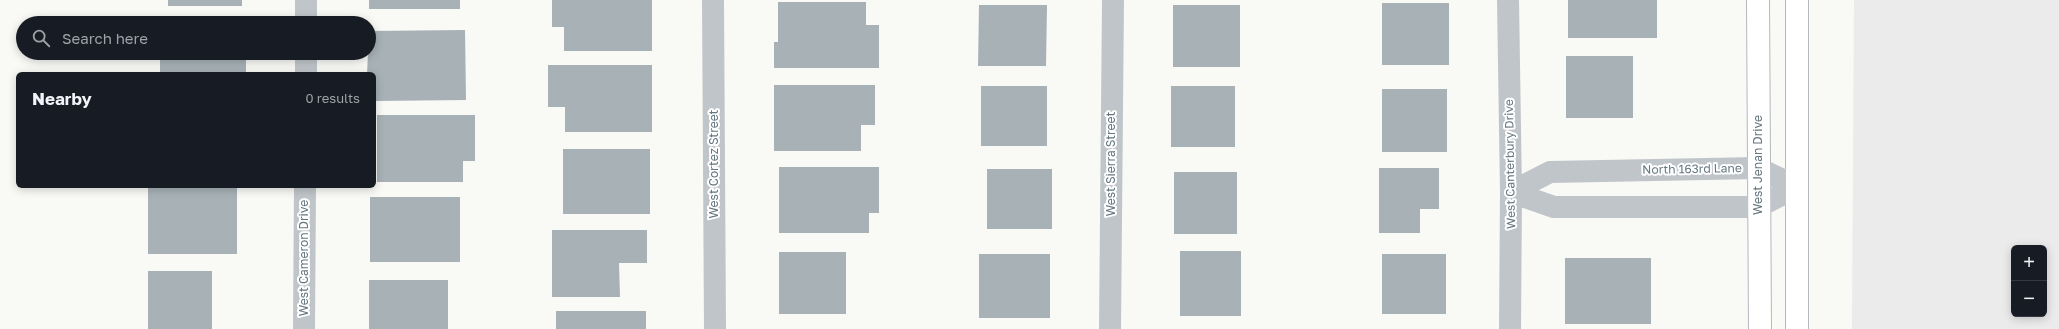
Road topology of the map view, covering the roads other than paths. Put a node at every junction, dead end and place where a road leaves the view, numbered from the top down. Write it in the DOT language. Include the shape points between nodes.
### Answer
graph roads {
  1 [pos="306,0"];
  2 [pos="713,0"];
  3 [pos="1113,0"];
  4 [pos="1508,0"];
  5 [pos="1758,0"];
  6 [pos="1797,0"];
  7 [pos="306,16"];
  8 [pos="306,60"];
  9 [pos="306,72"];
  10 [pos="1758,168"];
  11 [pos="1797,187"];
  12 [pos="305,188"];
  13 [pos="1511,192"];
  14 [pos="1758,207"];
  15 [pos="304,329"];
  16 [pos="714,329"];
  17 [pos="1110,329"];
  18 [pos="1510,329"];
  19 [pos="1760,329"];
  20 [pos="1797,329"];
  1 -- 7 [label="street"];
  2 -- 16 [label="street, West Cortez Street"];
  3 -- 17 [label="street, West Sierra Street"];
  4 -- 13 [label="street, West Canterbury Drive"];
  5 -- 10 [label="street, West Jenan Drive"];
  6 -- 11 [label="street"];
  8 -- 9 [label="street"];
  10 -- 11 [label="street, North 163rd Lane"];
  10 -- 13 [label="street, North 163rd Lane" via="1550,172"];
  10 -- 14 [label="street, West Jenan Drive"];
  11 -- 14 [label="street"];
  11 -- 20 [label="street"];
  12 -- 15 [label="street, West Cameron Drive"];
  13 -- 14 [label="street" via="1554,207"];
  13 -- 18 [label="street, West Canterbury Drive"];
  14 -- 19 [label="street, West Jenan Drive"];
}
